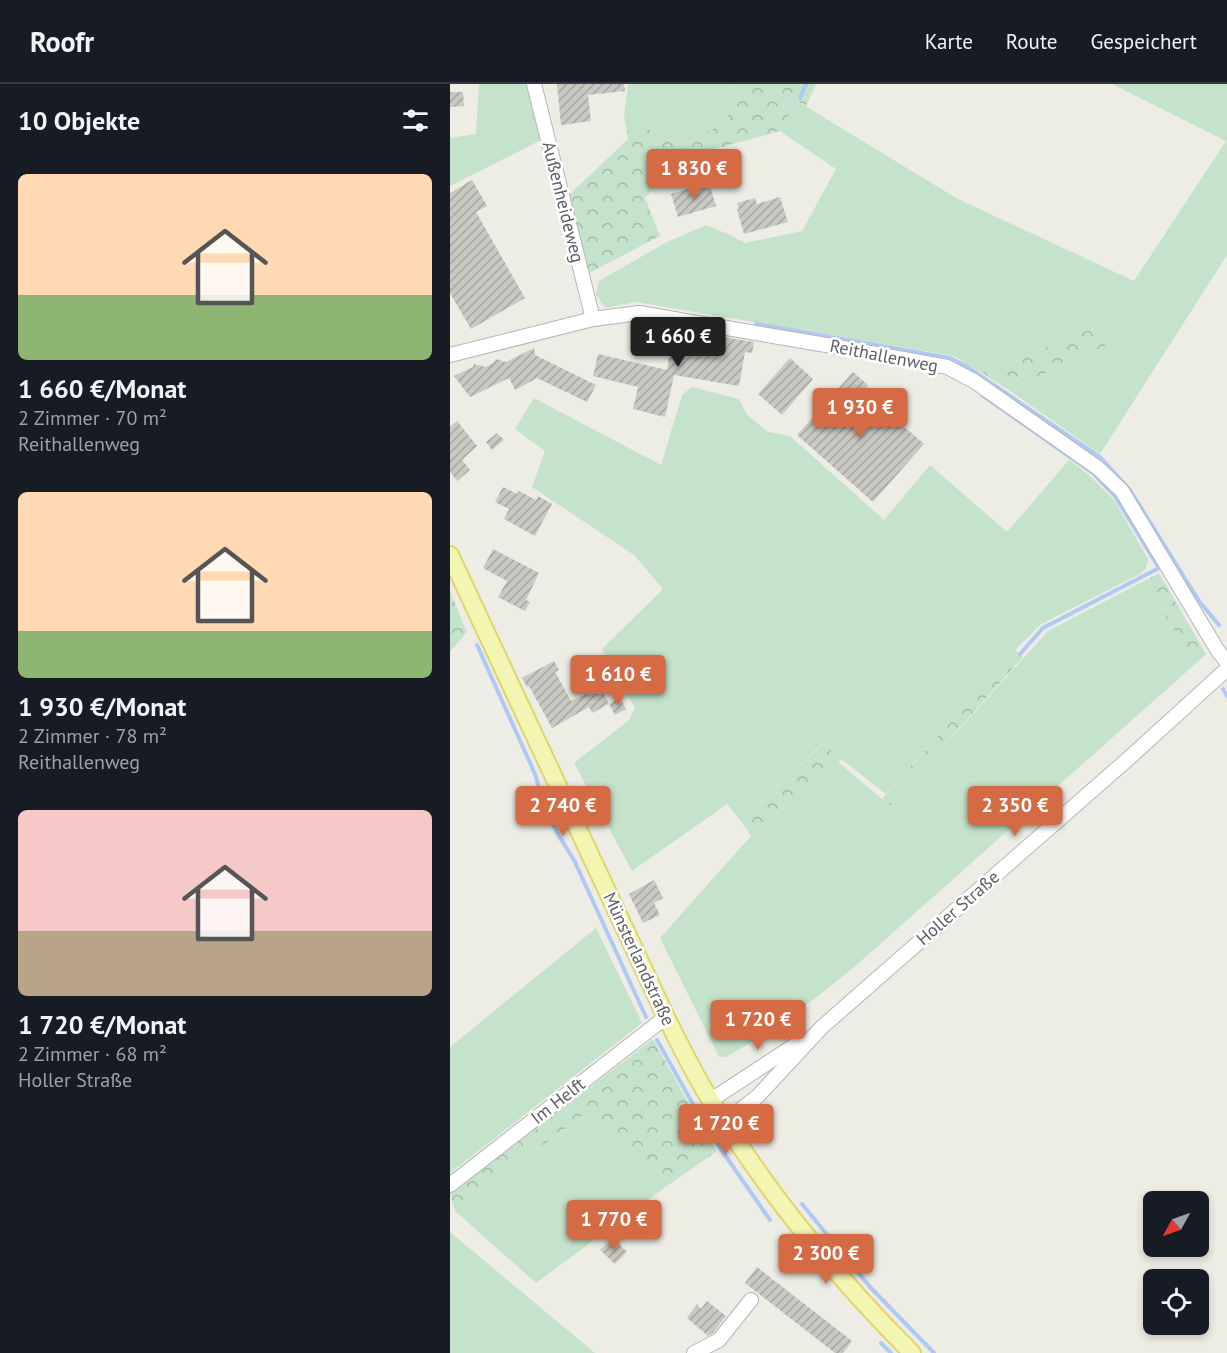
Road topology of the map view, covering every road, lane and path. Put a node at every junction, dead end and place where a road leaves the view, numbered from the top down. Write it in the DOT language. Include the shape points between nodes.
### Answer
graph roads {
  1 [pos="534,84"];
  2 [pos="593,319"];
  3 [pos="450,355"];
  4 [pos="450,555"];
  5 [pos="1227,662"];
  6 [pos="1227,669"];
  7 [pos="666,1017"];
  8 [pos="822,1027"];
  9 [pos="711,1100"];
  10 [pos="724,1122"];
  11 [pos="450,1185"];
  12 [pos="751,1300"];
  13 [pos="694,1353"];
  14 [pos="912,1353"];
  1 -- 2 [label="street, Außenheideweg"];
  2 -- 3 [label="street, Reithallenweg"];
  2 -- 5 [label="street, Reithallenweg" via="639,313 947,367 974,381 1098,468 1122,491"];
  4 -- 7 [label="main road, Münsterlandstraße"];
  6 -- 8 [label="street, Holler Straße"];
  7 -- 9 [label="main road, Münsterlandstraße"];
  7 -- 11 [label="street, Im Helft"];
  8 -- 9 [label="street, Holler Straße"];
  8 -- 10 [label="street, Holler Straße" via="758,1096"];
  9 -- 10 [label="main road, Münsterlandstraße"];
  10 -- 14 [label="main road, Münsterlandstraße" via="789,1213"];
  12 -- 13 [label="street" via="719,1340"];
}
